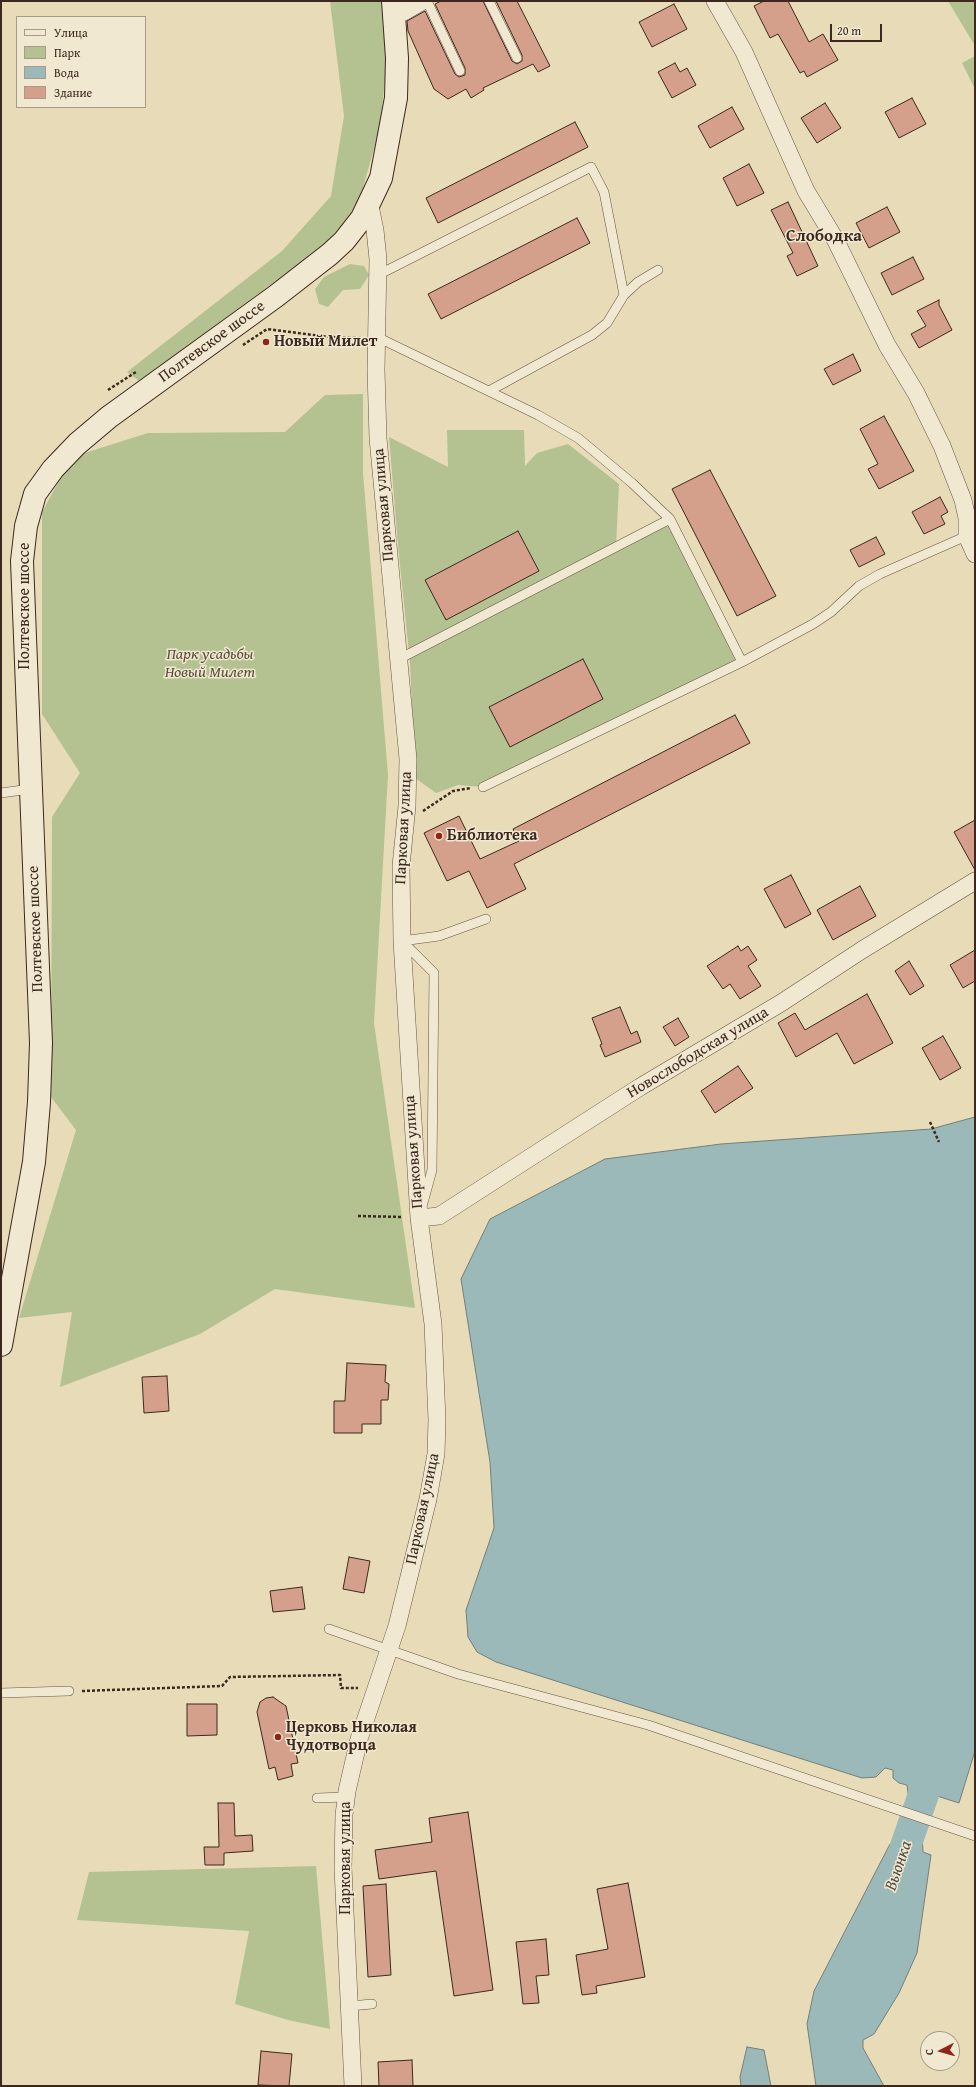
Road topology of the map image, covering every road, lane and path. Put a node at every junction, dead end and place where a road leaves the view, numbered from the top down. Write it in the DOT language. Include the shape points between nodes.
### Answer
graph roads {
  1 [pos="423,1"];
  2 [pos="427,1"];
  3 [pos="489,1"];
  4 [pos="715,1"];
  5 [pos="394,7"];
  6 [pos="517,58"];
  7 [pos="460,71"];
  8 [pos="370,206"];
  9 [pos="658,270"];
  10 [pos="378,275"];
  11 [pos="624,295"];
  12 [pos="267,329"];
  13 [pos="377,337"];
  14 [pos="489,391"];
  15 [pos="670,519"];
  16 [pos="971,534"];
  17 [pos="975,554"];
  18 [pos="399,659"];
  19 [pos="742,662"];
  20 [pos="484,787"];
  21 [pos="30,789"];
  22 [pos="1,793"];
  23 [pos="407,812"];
  24 [pos="975,881"];
  25 [pos="486,919"];
  26 [pos="402,941"];
  27 [pos="930,1122"];
  28 [pos="939,1142"];
  29 [pos="358,1216"];
  30 [pos="419,1218"];
  31 [pos="1,1345"];
  32 [pos="329,1629"];
  33 [pos="390,1649"];
  34 [pos="377,1687"];
  35 [pos="69,1691"];
  36 [pos="1,1693"];
  37 [pos="346,1797"];
  38 [pos="316,1798"];
  39 [pos="975,1836"];
  40 [pos="372,2004"];
  41 [pos="350,2006"];
  42 [pos="353,2086"];
  1 -- 5 [label="street" via="404,12"];
  2 -- 7 [label="lane"];
  3 -- 6 [label="lane"];
  4 -- 16 [label="street" via="744,52 806,191 835,239 887,345 916,393 942,446 963,500"];
  5 -- 8 [label="street, Полтевское шоссе" via="396,98 381,178"];
  8 -- 10 [label="street, Парковая улица" via="377,242"];
  8 -- 21 [label="street, Полтевское шоссе" via="344,241 330,254 109,417 83,439 53,469 35,494 26,526 22,561"];
  9 -- 11 [label="lane" via="638,282"];
  10 -- 11 [label="lane" via="591,167 604,192"];
  10 -- 13 [label="street, Парковая улица"];
  11 -- 14 [label="lane" via="607,323 592,335"];
  12 -- 13 [label="path" via="329,337"];
  13 -- 14 [label="lane"];
  13 -- 18 [label="street, Парковая улица" via="379,445"];
  14 -- 15 [label="lane" via="578,438"];
  15 -- 18 [label="lane"];
  15 -- 19 [label="lane"];
  16 -- 17 [label="street"];
  16 -- 19 [label="lane" via="858,586 831,612 813,624"];
  18 -- 23 [label="street, Парковая улица" via="408,758"];
  19 -- 20 [label="lane"];
  20 -- 23 [label="path" via="453,792 425,810 418,813"];
  21 -- 22 [label="lane"];
  21 -- 31 [label="street, Полтевское шоссе" via="41,1043 39,1102 34,1162"];
  23 -- 26 [label="street, Парковая улица" via="401,866"];
  24 -- 30 [label="street, Новослободская улица" via="781,1003 640,1087 439,1216"];
  25 -- 26 [label="lane" via="440,936"];
  26 -- 30 [label="street, Парковая улица"];
  26 -- 30 [label="lane" via="434,973 432,1170"];
  27 -- 28 [label="path"];
  29 -- 30 [label="path"];
  30 -- 33 [label="street, Парковая улица" via="433,1324 436,1454 430,1493"];
  32 -- 33 [label="lane"];
  33 -- 34 [label="street, Парковая улица"];
  33 -- 39 [label="lane" via="458,1674 648,1725"];
  34 -- 35 [label="path" via="341,1688 340,1675 230,1677 222,1686"];
  34 -- 37 [label="street, Парковая улица" via="351,1767"];
  35 -- 36 [label="lane"];
  37 -- 38 [label="lane"];
  37 -- 41 [label="street, Парковая улица" via="343,1868"];
  40 -- 41 [label="lane"];
  41 -- 42 [label="street, Парковая улица"];
}
